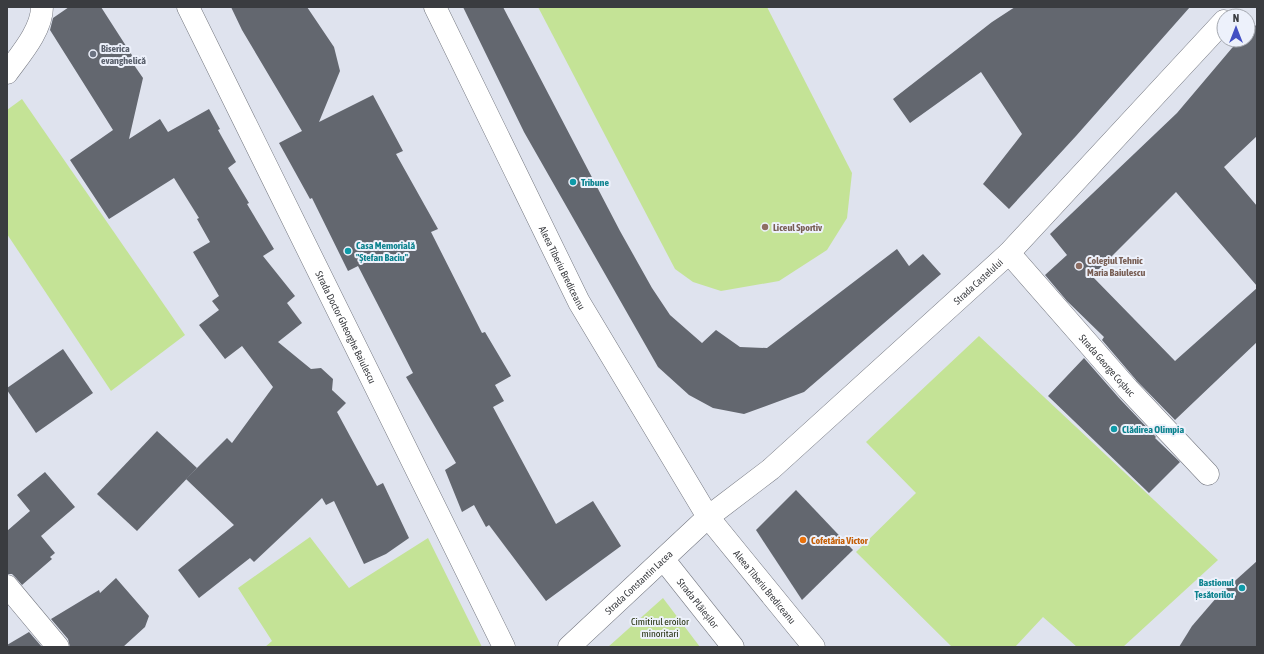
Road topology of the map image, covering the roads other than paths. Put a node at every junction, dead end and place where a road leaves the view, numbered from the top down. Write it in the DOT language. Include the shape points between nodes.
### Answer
graph roads {
  1 [pos="42,7"];
  2 [pos="188,7"];
  3 [pos="435,7"];
  4 [pos="1216,30"];
  5 [pos="7,73"];
  6 [pos="1009,253"];
  7 [pos="1208,474"];
  8 [pos="712,522"];
  9 [pos="664,560"];
  10 [pos="7,586"];
  11 [pos="58,647"];
  12 [pos="504,647"];
  13 [pos="569,647"];
  14 [pos="733,647"];
  15 [pos="814,647"];
  1 -- 5 [label="street" via="42,15 30,43"];
  2 -- 12 [label="street, Strada Doctor Gheorghe Baiulescu"];
  3 -- 8 [label="street, Aleea Tiberiu Brediceanu" via="579,302"];
  4 -- 6 [label="street, Strada Castelului"];
  6 -- 7 [label="street, Strada George Coșbuc" via="1128,390"];
  6 -- 8 [label="street, Strada Castelului"];
  8 -- 9 [label="street, Strada Constantin Lacea"];
  8 -- 15 [label="street, Aleea Tiberiu Brediceanu"];
  9 -- 13 [label="street, Strada Constantin Lacea"];
  9 -- 14 [label="street, Strada Plăieșilor"];
  10 -- 11 [label="street"];
}
